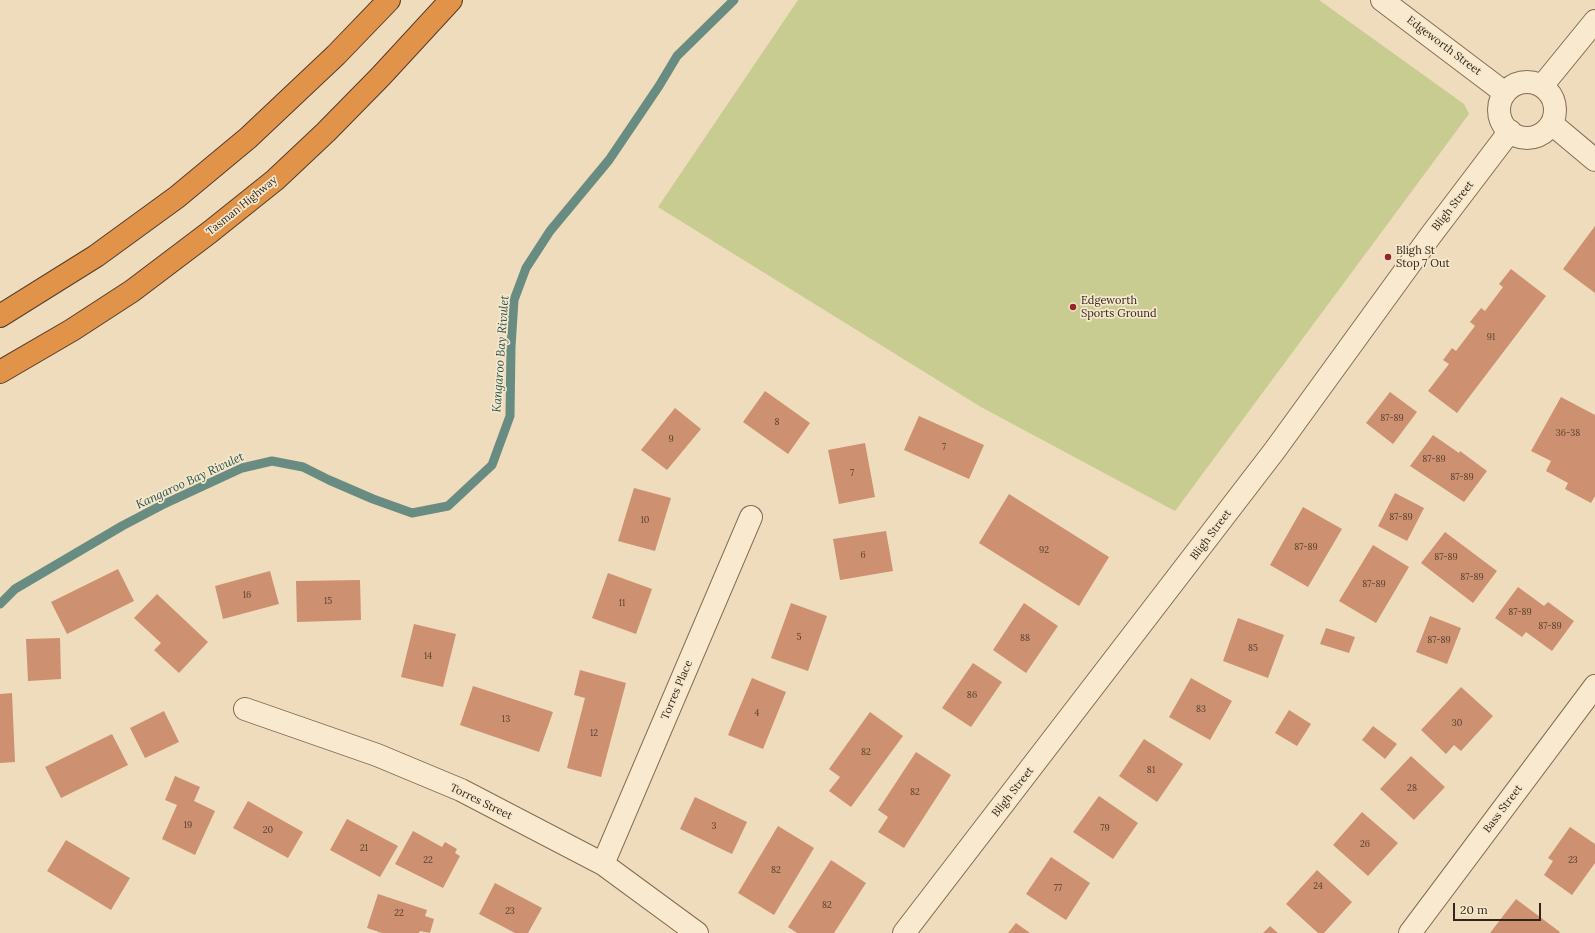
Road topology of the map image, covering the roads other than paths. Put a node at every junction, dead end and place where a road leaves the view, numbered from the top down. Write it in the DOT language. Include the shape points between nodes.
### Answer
graph roads {
  1 [pos="389,0"];
  2 [pos="451,0"];
  3 [pos="1382,0"];
  4 [pos="1595,21"];
  5 [pos="1542,86"];
  6 [pos="1505,93"];
  7 [pos="1552,124"];
  8 [pos="1510,132"];
  9 [pos="1595,160"];
  10 [pos="0,316"];
  11 [pos="0,372"];
  12 [pos="751,517"];
  13 [pos="1595,686"];
  14 [pos="245,709"];
  15 [pos="603,864"];
  16 [pos="697,933"];
  17 [pos="904,933"];
  18 [pos="1410,933"];
  1 -- 10 [label="highway" via="336,56 248,138 177,197 96,256"];
  2 -- 11 [label="highway, Tasman Highway" via="370,87 275,180 132,291"];
  3 -- 6 [label="street, Edgeworth Street"];
  4 -- 5 [label="street"];
  5 -- 6 [label="street" via="1522,82"];
  5 -- 7 [label="street" via="1549,92 1554,103 1555,115"];
  6 -- 8 [label="street" via="1499,109 1500,117"];
  7 -- 8 [label="street" via="1533,137"];
  7 -- 9 [label="street"];
  8 -- 17 [label="street, Bligh Street" via="1431,235 1275,450"];
  12 -- 15 [label="street, Torres Place"];
  13 -- 18 [label="street, Bass Street"];
  14 -- 15 [label="street, Torres Street" via="377,755 461,790"];
  15 -- 16 [label="street, Torres Street"];
}
